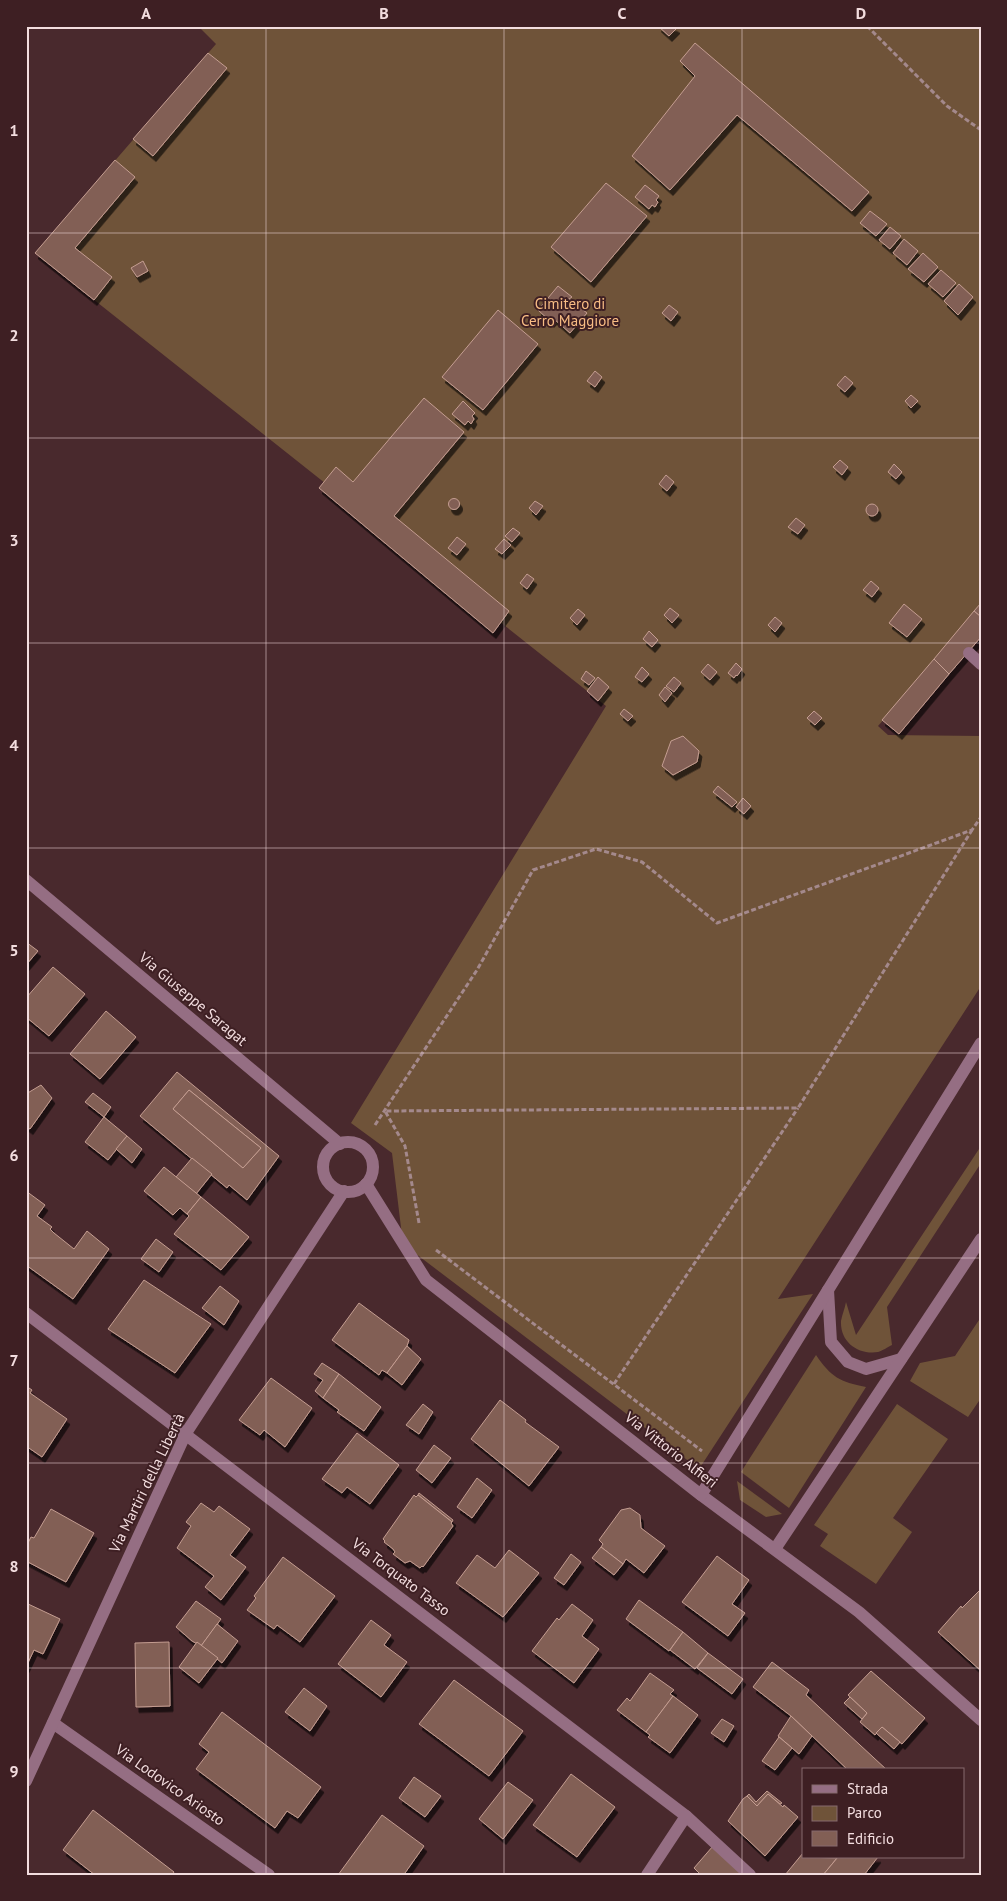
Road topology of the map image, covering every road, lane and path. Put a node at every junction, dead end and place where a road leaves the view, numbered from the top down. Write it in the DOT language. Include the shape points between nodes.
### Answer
graph roads {
  1 [pos="867,26"];
  2 [pos="981,130"];
  3 [pos="969,653"];
  4 [pos="981,664"];
  5 [pos="981,817"];
  6 [pos="972,830"];
  7 [pos="26,880"];
  8 [pos="981,1043"];
  9 [pos="798,1108"];
  10 [pos="385,1111"];
  11 [pos="375,1125"];
  12 [pos="340,1144"];
  13 [pos="366,1184"];
  14 [pos="344,1191"];
  15 [pos="420,1230"];
  16 [pos="981,1239"];
  17 [pos="430,1245"];
  18 [pos="828,1290"];
  19 [pos="26,1313"];
  20 [pos="901,1359"];
  21 [pos="614,1384"];
  22 [pos="186,1434"];
  23 [pos="720,1464"];
  24 [pos="702,1494"];
  25 [pos="775,1549"];
  26 [pos="981,1720"];
  27 [pos="53,1723"];
  28 [pos="26,1781"];
  29 [pos="686,1816"];
  30 [pos="269,1875"];
  31 [pos="647,1875"];
  32 [pos="750,1875"];
  1 -- 2 [label="path" via="947,106"];
  3 -- 4 [label="street"];
  5 -- 6 [label="path"];
  6 -- 9 [label="path"];
  6 -- 10 [label="path" via="717,923 642,862 596,849 533,870 477,970"];
  7 -- 12 [label="street, Via Giuseppe Saragat"];
  8 -- 18 [label="street"];
  9 -- 10 [label="path"];
  9 -- 21 [label="path"];
  10 -- 11 [label="path"];
  10 -- 15 [label="path" via="405,1146"];
  12 -- 13 [label="street" via="356,1144 369,1153 372,1169"];
  12 -- 14 [label="street" via="327,1153 323,1169 330,1184"];
  13 -- 14 [label="street" via="352,1192"];
  13 -- 24 [label="street, Via Vittorio Alfieri" via="426,1280"];
  14 -- 22 [label="street, Via Martiri della Libertà"];
  16 -- 20 [label="street"];
  17 -- 21 [label="path"];
  18 -- 20 [label="street" via="831,1342 848,1362 866,1369"];
  18 -- 23 [label="street"];
  19 -- 22 [label="street, Via Torquato Tasso"];
  20 -- 25 [label="street"];
  21 -- 23 [label="path"];
  22 -- 27 [label="street, Via Martiri della Libertà"];
  22 -- 29 [label="street, Via Torquato Tasso"];
  23 -- 24 [label="street"];
  24 -- 25 [label="street, Via Vittorio Alfieri"];
  25 -- 26 [label="street, Via Vittorio Alfieri" via="859,1612"];
  27 -- 28 [label="street, Via Martiri della Libertà"];
  27 -- 30 [label="street, Via Lodovico Ariosto"];
  29 -- 31 [label="street"];
  29 -- 32 [label="street, Via Torquato Tasso"];
}
